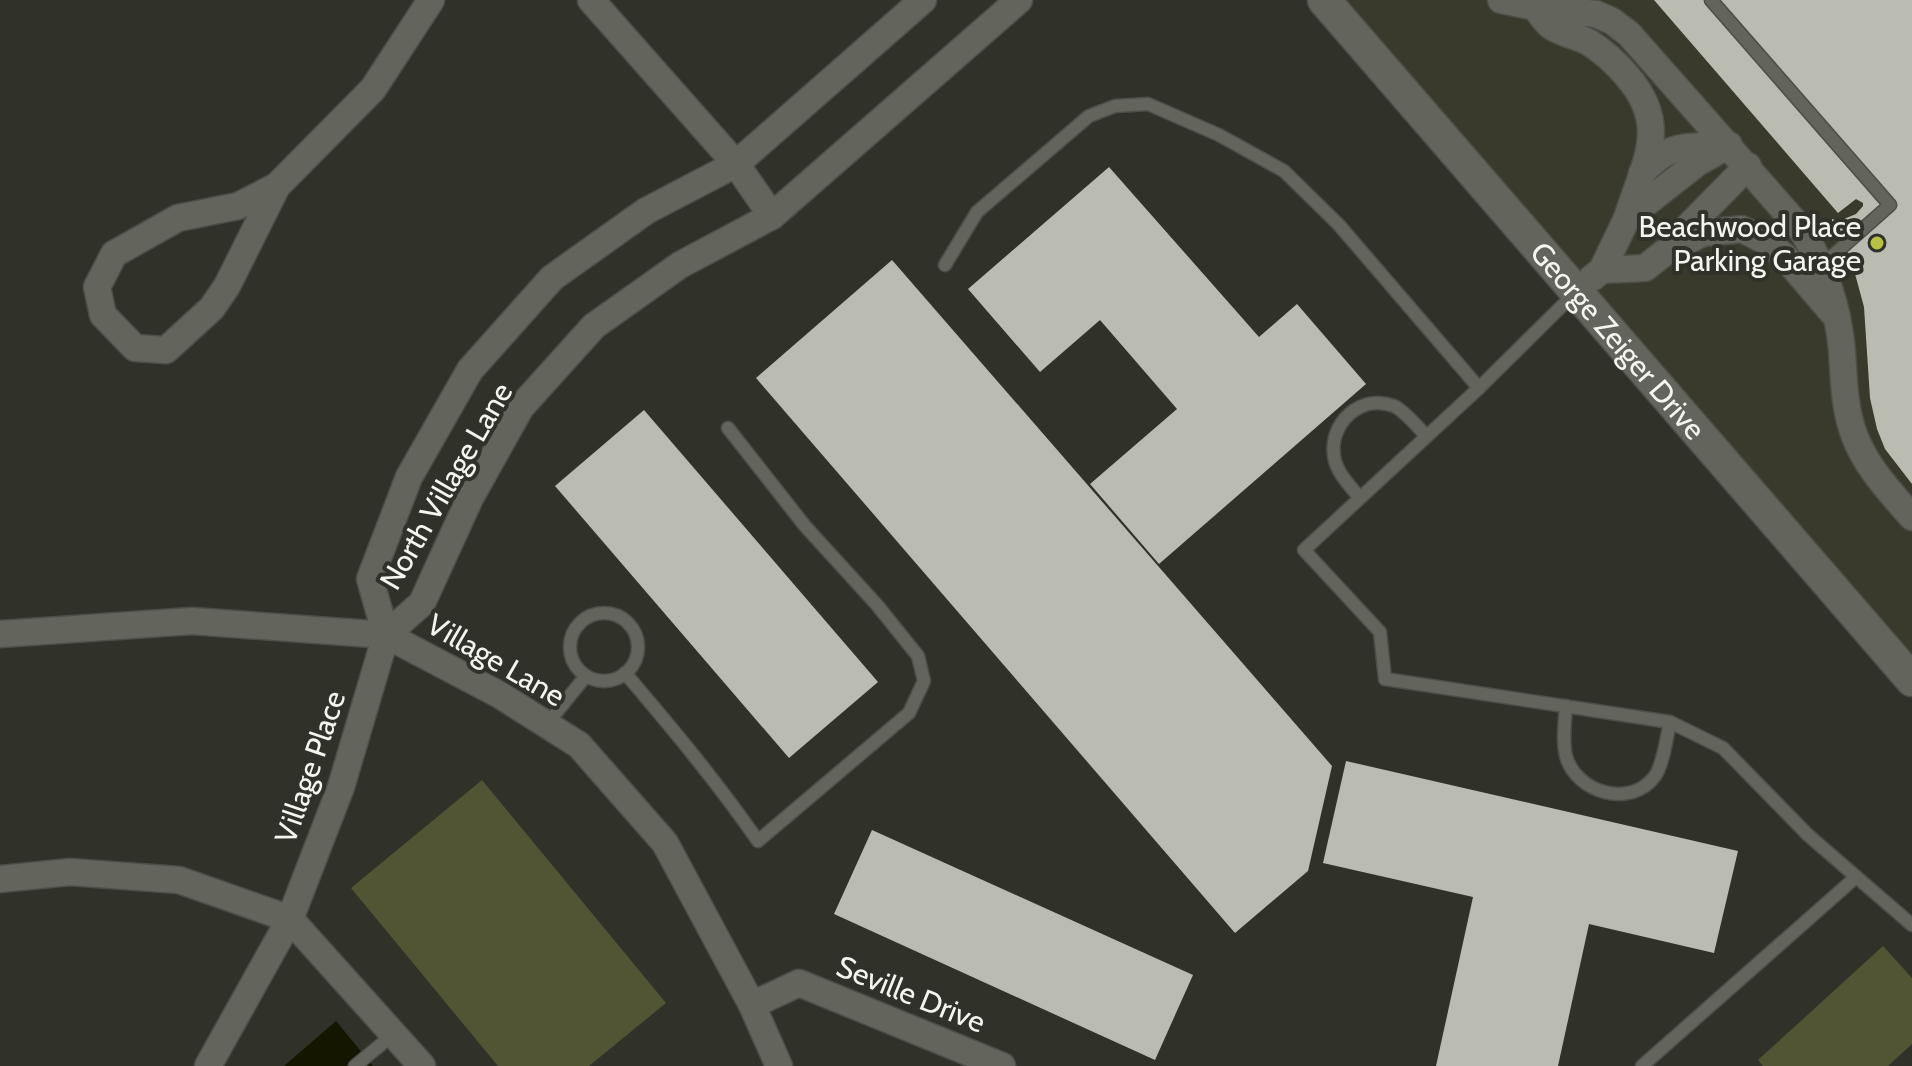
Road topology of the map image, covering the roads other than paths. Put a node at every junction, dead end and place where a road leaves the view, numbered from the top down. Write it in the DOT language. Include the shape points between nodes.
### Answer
graph roads {
  1 [pos="431,0"];
  2 [pos="591,0"];
  3 [pos="923,0"];
  4 [pos="1019,0"];
  5 [pos="1324,0"];
  6 [pos="1501,0"];
  7 [pos="1711,0"];
  8 [pos="1535,7"];
  9 [pos="1729,145"];
  10 [pos="736,164"];
  11 [pos="1748,166"];
  12 [pos="1639,176"];
  13 [pos="277,186"];
  14 [pos="772,216"];
  15 [pos="1627,218"];
  16 [pos="1654,260"];
  17 [pos="945,265"];
  18 [pos="1822,265"];
  19 [pos="1602,270"];
  20 [pos="1576,292"];
  21 [pos="1837,318"];
  22 [pos="1479,388"];
  23 [pos="728,428"];
  24 [pos="1427,436"];
  25 [pos="1360,498"];
  26 [pos="1912,517"];
  27 [pos="0,634"];
  28 [pos="386,635"];
  29 [pos="625,673"];
  30 [pos="585,677"];
  31 [pos="1912,680"];
  32 [pos="1566,706"];
  33 [pos="1670,722"];
  34 [pos="547,724"];
  35 [pos="1856,877"];
  36 [pos="0,879"];
  37 [pos="290,919"];
  38 [pos="1912,925"];
  39 [pos="752,1005"];
  40 [pos="395,1033"];
  41 [pos="208,1066"];
  42 [pos="355,1066"];
  43 [pos="422,1066"];
  44 [pos="779,1066"];
  45 [pos="1002,1066"];
  46 [pos="1642,1066"];
  1 -- 13 [label="street" via="373,89"];
  2 -- 10 [label="street"];
  3 -- 10 [label="street, North Village Lane"];
  4 -- 14 [label="street, North Village Lane"];
  5 -- 20 [label="street, George Zeiger Drive"];
  6 -- 8 [label="street"];
  7 -- 18 [label="lane" via="1890,205"];
  8 -- 9 [label="street" via="1596,14 1612,21 1646,50"];
  8 -- 12 [label="street" via="1552,28 1607,55 1642,94 1651,135"];
  9 -- 11 [label="street"];
  9 -- 12 [label="street" via="1669,150"];
  9 -- 15 [label="street"];
  10 -- 14 [label="street"];
  10 -- 28 [label="street, North Village Lane" via="646,211 552,278 470,370 409,477 370,579"];
  11 -- 16 [label="street"];
  11 -- 18 [label="street" via="1801,229"];
  12 -- 15 [label="street"];
  13 -- 13 [label="street" via="212,308 166,350 135,348 103,315 97,287 114,254 178,218 238,206"];
  14 -- 28 [label="street, North Village Lane" via="680,265 594,326 521,407 470,498 422,603"];
  15 -- 19 [label="street"];
  16 -- 19 [label="street"];
  16 -- 21 [label="street" via="1703,233 1742,229 1785,257"];
  17 -- 22 [label="lane" via="977,212 1089,116 1115,106 1148,104 1284,171 1339,225"];
  18 -- 21 [label="street"];
  19 -- 20 [label="street"];
  20 -- 22 [label="lane"];
  20 -- 31 [label="street, George Zeiger Drive"];
  21 -- 26 [label="street" via="1847,412 1855,437 1873,472"];
  22 -- 24 [label="lane"];
  23 -- 29 [label="lane" via="918,656 924,681 909,713 758,841"];
  24 -- 25 [label="lane"];
  24 -- 25 [label="lane" via="1395,406 1370,403 1353,410 1334,433 1334,458"];
  25 -- 32 [label="lane" via="1304,550 1380,632 1385,679"];
  27 -- 28 [label="street, Village Lane" via="192,621"];
  28 -- 34 [label="street, Village Lane"];
  28 -- 37 [label="street, Village Place" via="341,787"];
  29 -- 30 [label="lane" via="597,682"];
  29 -- 30 [label="lane" via="638,654 637,636 625,619 601,613 578,624 569,644 570,657"];
  30 -- 34 [label="lane"];
  32 -- 33 [label="lane"];
  32 -- 33 [label="lane" via="1567,757 1582,782 1600,792 1621,794 1655,776"];
  33 -- 35 [label="lane" via="1723,748"];
  34 -- 39 [label="street, Village Lane" via="579,745 665,843"];
  35 -- 38 [label="lane"];
  35 -- 46 [label="lane"];
  36 -- 37 [label="street" via="70,872 179,880"];
  37 -- 40 [label="street"];
  37 -- 41 [label="street, Village Place"];
  39 -- 44 [label="street, Village Lane"];
  39 -- 45 [label="street, Seville Drive" via="799,983"];
  40 -- 42 [label="lane"];
  40 -- 43 [label="street"];
}
